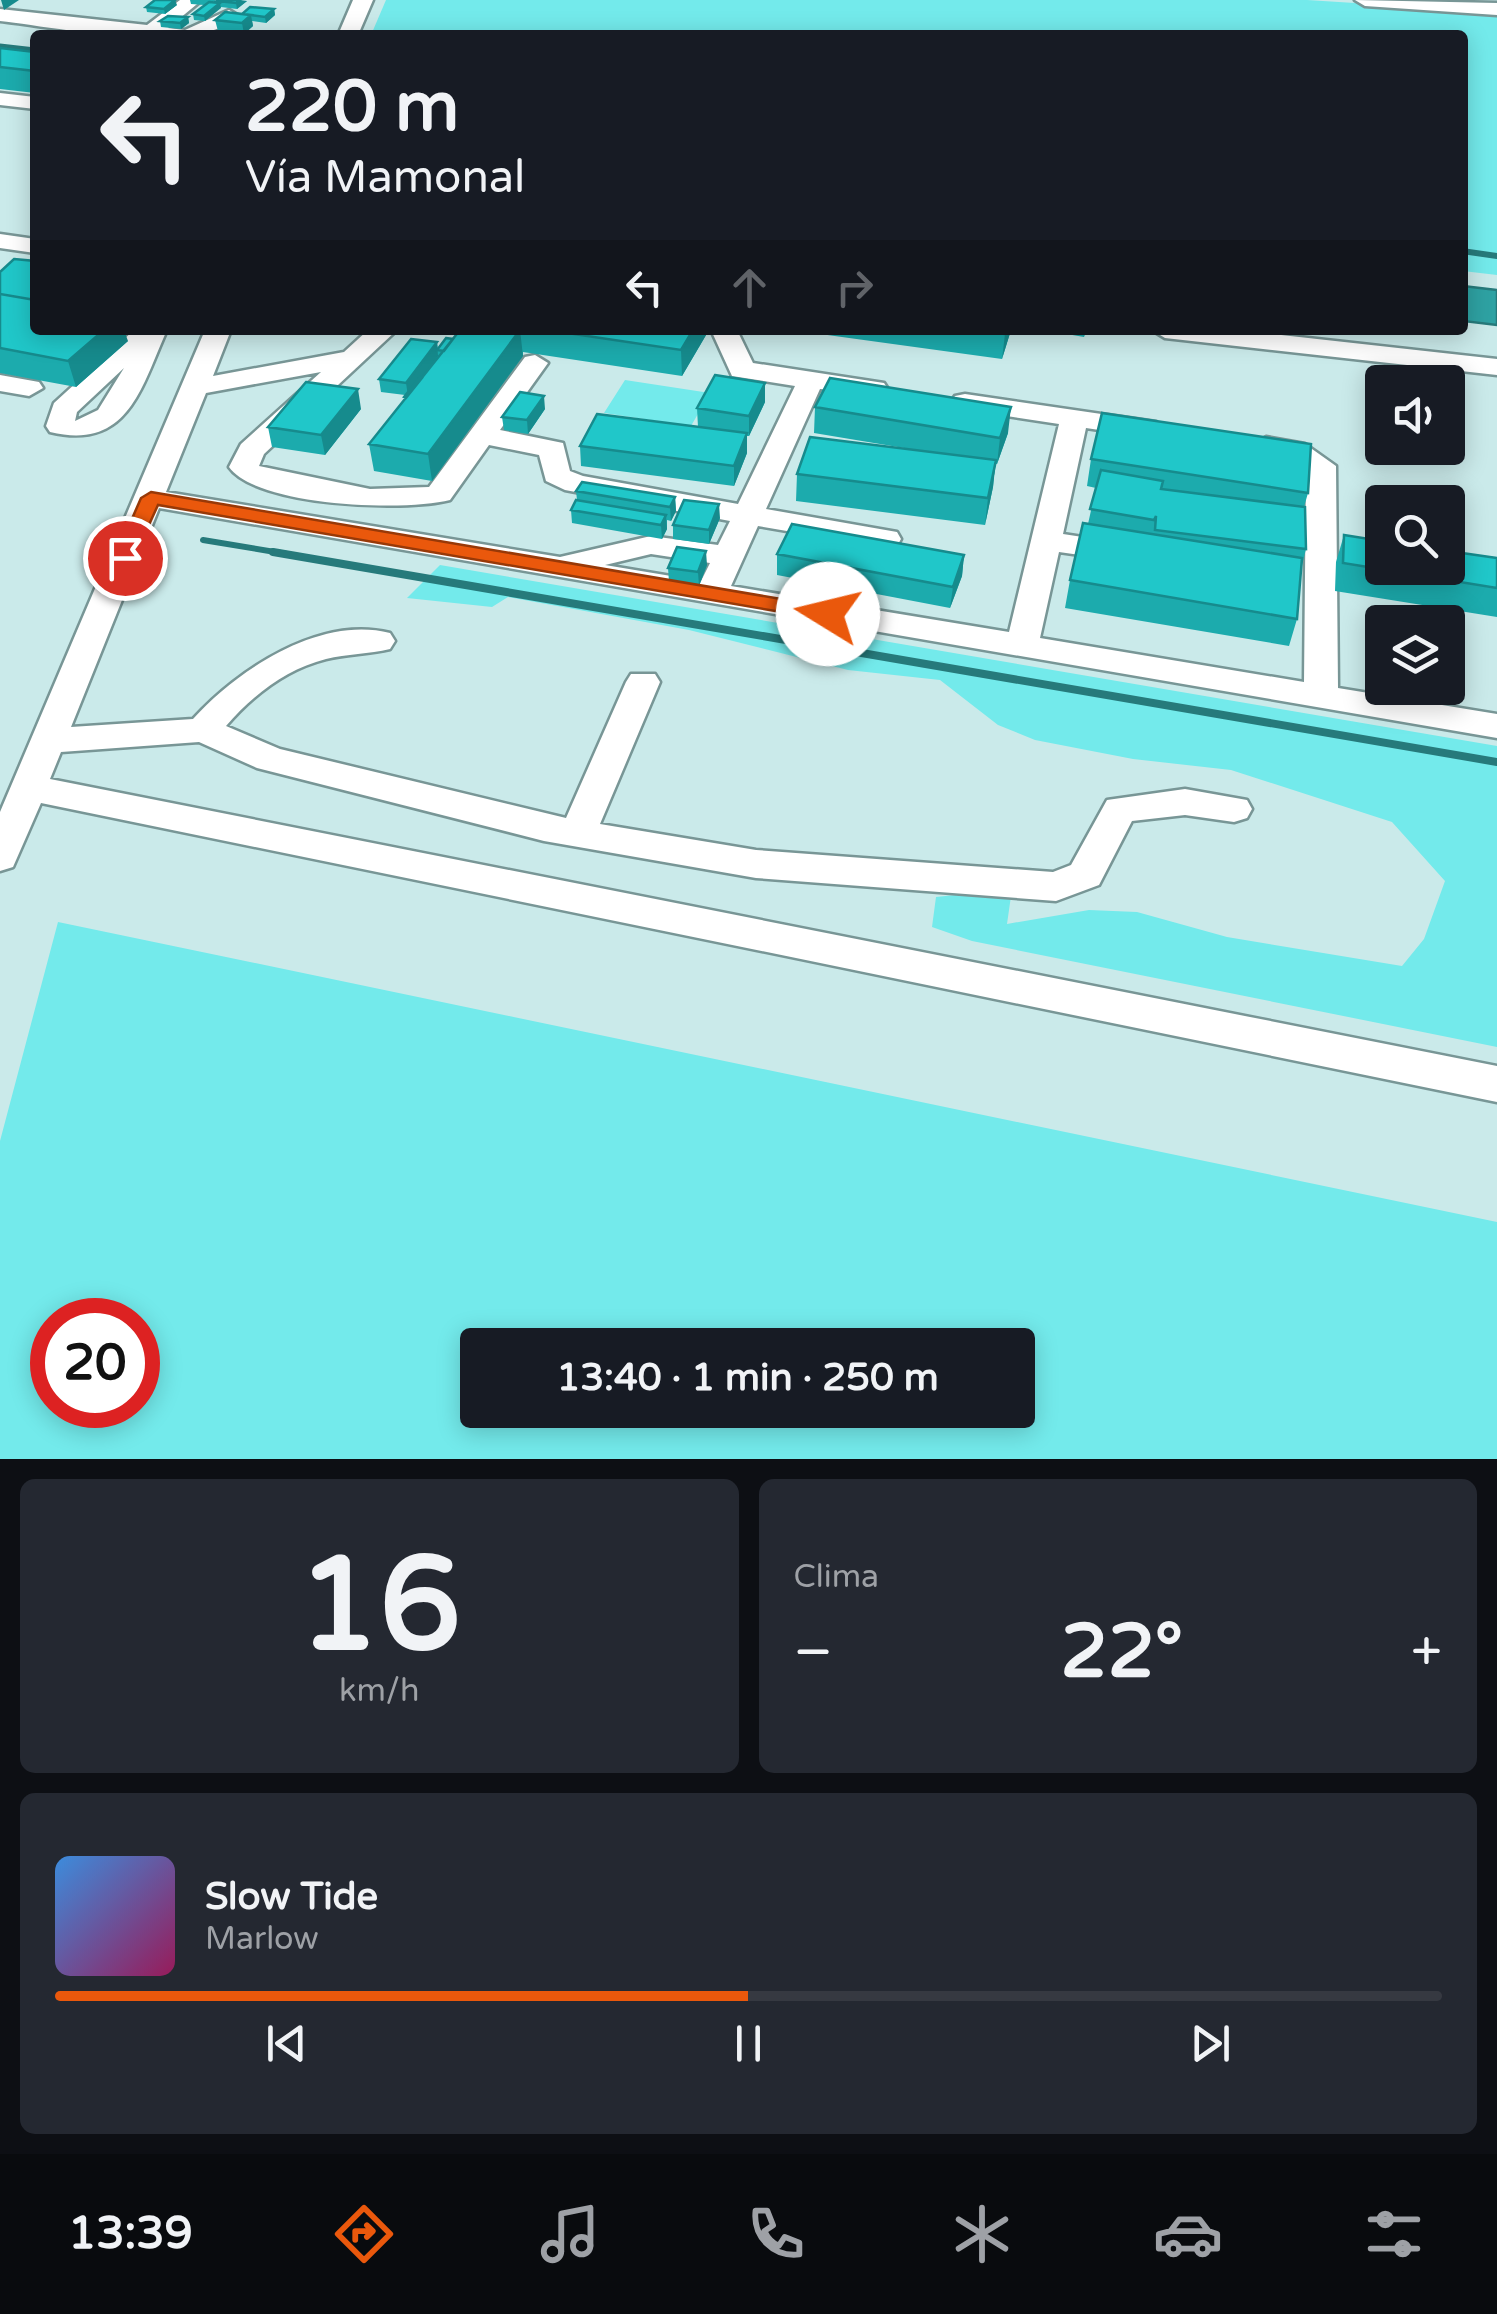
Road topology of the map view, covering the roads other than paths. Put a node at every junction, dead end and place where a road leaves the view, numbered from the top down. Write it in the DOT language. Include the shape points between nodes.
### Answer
graph roads {
  1 [pos="192,0"];
  2 [pos="363,0"];
  3 [pos="1365,0"];
  4 [pos="1497,9"];
  5 [pos="0,15"];
  6 [pos="229,16"];
  7 [pos="81,23"];
  8 [pos="0,30"];
  9 [pos="136,30"];
  10 [pos="154,30"];
  11 [pos="201,30"];
  12 [pos="350,30"];
  13 [pos="30,37"];
  14 [pos="0,99"];
  15 [pos="30,103"];
  16 [pos="0,241"];
  17 [pos="30,245"];
  18 [pos="216,335"];
  19 [pos="378,335"];
  20 [pos="726,335"];
  21 [pos="1210,335"];
  22 [pos="348,360"];
  23 [pos="535,363"];
  24 [pos="1497,367"];
  25 [pos="811,380"];
  26 [pos="0,383"];
  27 [pos="195,387"];
  28 [pos="29,388"];
  29 [pos="905,393"];
  30 [pos="942,399"];
  31 [pos="1074,418"];
  32 [pos="1166,432"];
  33 [pos="485,436"];
  34 [pos="1240,442"];
  35 [pos="151,498"];
  36 [pos="748,513"];
  37 [pos="886,539"];
  38 [pos="1046,541"];
  39 [pos="728,556"];
  40 [pos="1144,556"];
  41 [pos="554,567"];
  42 [pos="1281,577"];
  43 [pos="1320,582"];
  44 [pos="711,594"];
  45 [pos="378,641"];
  46 [pos="1022,646"];
  47 [pos="643,682"];
  48 [pos="1320,696"];
  49 [pos="1497,726"];
  50 [pos="203,730"];
  51 [pos="49,741"];
  52 [pos="29,788"];
  53 [pos="1234,809"];
  54 [pos="578,833"];
  55 [pos="0,857"];
  56 [pos="1497,1084"];
  1 -- 10 [label="street"];
  2 -- 12 [label="street"];
  3 -- 4 [label="street"];
  5 -- 7 [label="street"];
  6 -- 11 [label="street"];
  7 -- 8 [label="street"];
  7 -- 9 [label="street"];
  8 -- 13 [label="street"];
  14 -- 15 [label="street"];
  16 -- 17 [label="street"];
  18 -- 27 [label="street"];
  19 -- 22 [label="street"];
  20 -- 25 [label="street" via="740,369"];
  21 -- 24 [label="street"];
  22 -- 27 [label="street"];
  22 -- 33 [label="street" via="251,450 244,467 253,476 374,498 419,499 439,494"];
  23 -- 33 [label="street"];
  25 -- 29 [label="street"];
  25 -- 36 [label="street"];
  26 -- 28 [label="street"];
  27 -- 35 [label="street"];
  30 -- 31 [label="street"];
  31 -- 32 [label="street"];
  31 -- 38 [label="street"];
  33 -- 36 [label="street" via="560,436 556,476 574,484"];
  34 -- 43 [label="street" via="1295,450 1321,466"];
  35 -- 41 [label="street"];
  35 -- 51 [label="street"];
  36 -- 37 [label="street"];
  36 -- 39 [label="street"];
  38 -- 40 [label="street"];
  38 -- 46 [label="street"];
  39 -- 41 [label="street" via="651,545"];
  39 -- 44 [label="street"];
  41 -- 44 [label="street"];
  42 -- 43 [label="street"];
  43 -- 48 [label="street"];
  44 -- 46 [label="street"];
  45 -- 50 [label="street" via="293,655 240,688"];
  46 -- 48 [label="street"];
  47 -- 54 [label="street"];
  48 -- 49 [label="street"];
  50 -- 51 [label="street"];
  50 -- 54 [label="street" via="270,759"];
  51 -- 52 [label="street"];
  52 -- 55 [label="street"];
  52 -- 56 [label="street"];
  53 -- 54 [label="street" via="1184,802 1120,810 1085,875 1056,888 756,864"];
}
